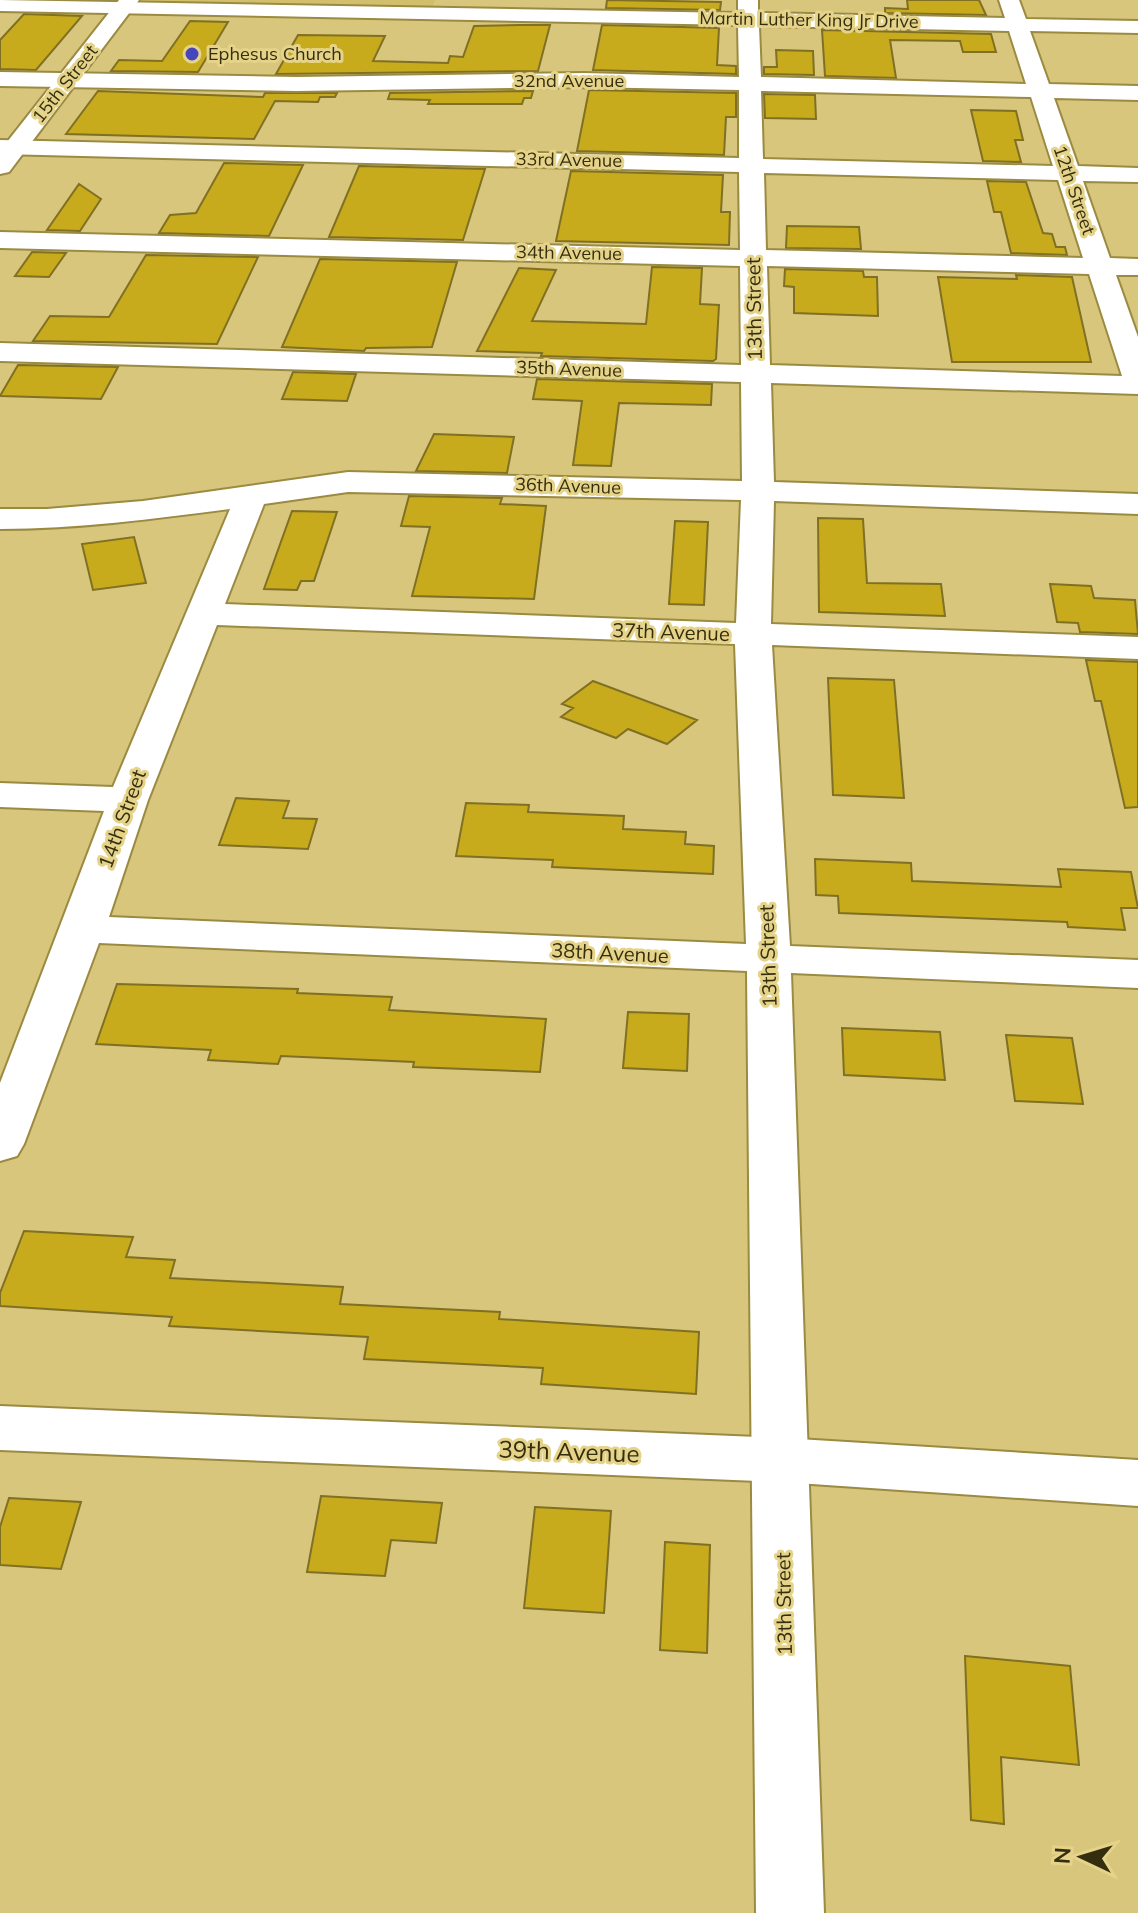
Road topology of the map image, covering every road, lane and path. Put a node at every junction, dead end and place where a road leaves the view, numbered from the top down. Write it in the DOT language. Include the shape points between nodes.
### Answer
graph roads {
  1 [pos="1009,0"];
  2 [pos="126,4"];
  3 [pos="0,5"];
  4 [pos="444,6"];
  5 [pos="748,9"];
  6 [pos="1018,25"];
  7 [pos="1138,27"];
  8 [pos="0,79"];
  9 [pos="68,80"];
  10 [pos="750,84"];
  11 [pos="1040,91"];
  12 [pos="1138,93"];
  13 [pos="8,147"];
  14 [pos="750,164"];
  15 [pos="0,167"];
  16 [pos="1068,173"];
  17 [pos="1138,175"];
  18 [pos="0,240"];
  19 [pos="752,257"];
  20 [pos="1099,266"];
  21 [pos="1138,267"];
  22 [pos="0,352"];
  23 [pos="755,374"];
  24 [pos="1138,382"];
  25 [pos="758,491"];
  26 [pos="251,496"];
  27 [pos="1138,504"];
  28 [pos="0,519"];
  29 [pos="204,614"];
  30 [pos="753,635"];
  31 [pos="1138,648"];
  32 [pos="0,795"];
  33 [pos="128,800"];
  34 [pos="83,929"];
  35 [pos="769,960"];
  36 [pos="1138,974"];
  37 [pos="0,1144"];
  38 [pos="0,1428"];
  39 [pos="782,1460"];
  40 [pos="1138,1483"];
  41 [pos="790,1913"];
  1 -- 6 [label="street, 12th Street"];
  2 -- 3 [label="street, Martin Luther King Jr Drive"];
  2 -- 4 [label="street, Martin Luther King Jr Drive"];
  2 -- 9 [label="street, 15th Street"];
  4 -- 5 [label="street, Martin Luther King Jr Drive"];
  5 -- 6 [label="street, Martin Luther King Jr Drive"];
  5 -- 10 [label="street, 13th Street"];
  6 -- 7 [label="street, Martin Luther King Jr Drive"];
  6 -- 11 [label="street, 12th Street"];
  8 -- 9 [label="street, 32nd Avenue"];
  9 -- 10 [label="street, 32nd Avenue"];
  9 -- 13 [label="street, 15th Street"];
  10 -- 11 [label="street, 32nd Avenue"];
  10 -- 14 [label="street, 13th Street"];
  11 -- 12 [label="street, 32nd Avenue"];
  11 -- 16 [label="street, 12th Street"];
  13 -- 14 [label="street, 33rd Avenue"];
  13 -- 15 [label="street, 15th Street"];
  14 -- 16 [label="street, 33rd Avenue"];
  14 -- 19 [label="street, 13th Street"];
  16 -- 17 [label="street, 33rd Avenue"];
  16 -- 20 [label="street, 12th Street"];
  18 -- 19 [label="street, 34th Avenue"];
  19 -- 20 [label="street, 34th Avenue"];
  19 -- 23 [label="street, 13th Street"];
  20 -- 21 [label="street, 34th Avenue"];
  20 -- 24 [label="street, 12th Street"];
  22 -- 23 [label="street, 35th Avenue"];
  23 -- 24 [label="street, 35th Avenue"];
  23 -- 25 [label="street, 13th Street"];
  25 -- 26 [label="street, 36th Avenue" via="348,482"];
  25 -- 27 [label="street, 36th Avenue"];
  25 -- 30 [label="street, 13th Street"];
  26 -- 28 [label="street, 36th Avenue" via="143,511"];
  26 -- 29 [label="street, 14th Street"];
  29 -- 30 [label="street, 37th Avenue"];
  29 -- 33 [label="street, 14th Street"];
  30 -- 31 [label="street, 37th Avenue"];
  30 -- 35 [label="street, 13th Street"];
  32 -- 33 [label="street"];
  33 -- 34 [label="street, 14th Street"];
  34 -- 35 [label="street, 38th Avenue"];
  34 -- 37 [label="street, 14th Street"];
  35 -- 36 [label="street, 38th Avenue"];
  35 -- 39 [label="street, 13th Street"];
  38 -- 39 [label="street, 39th Avenue"];
  39 -- 40 [label="street, 39th Avenue"];
  39 -- 41 [label="street, 13th Street"];
}
